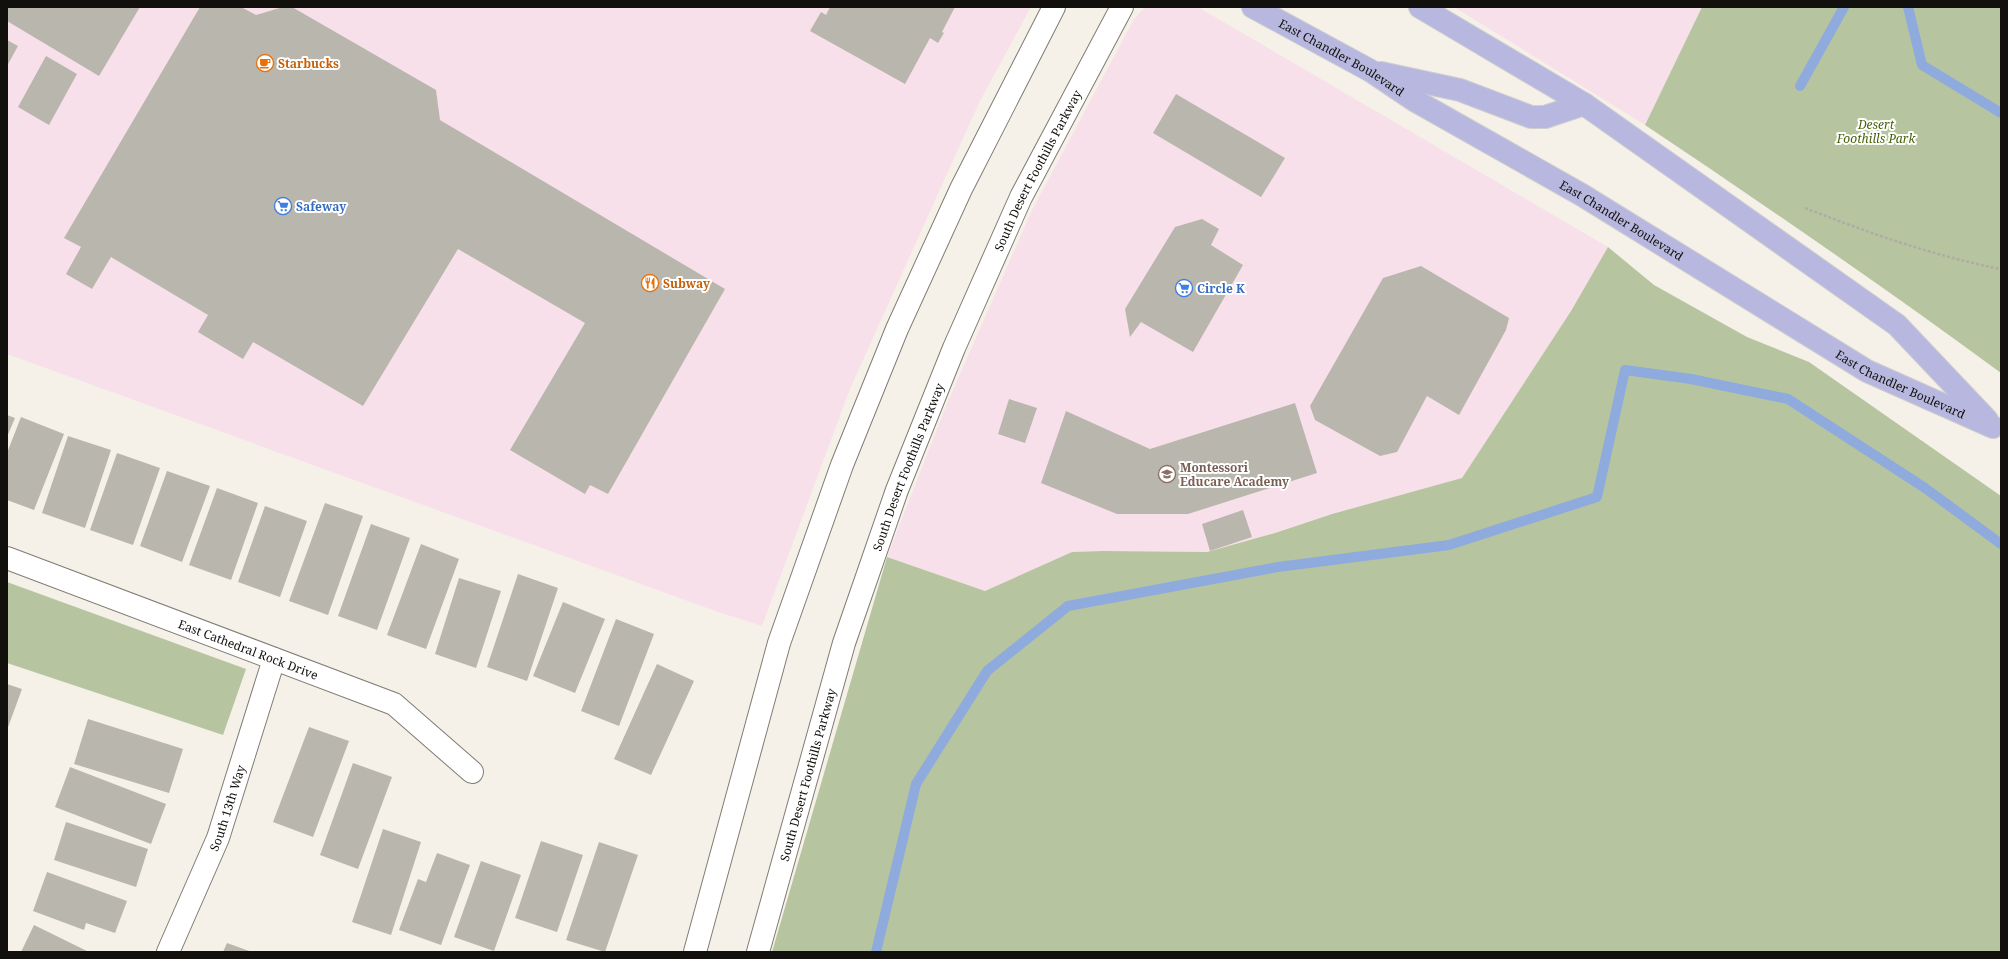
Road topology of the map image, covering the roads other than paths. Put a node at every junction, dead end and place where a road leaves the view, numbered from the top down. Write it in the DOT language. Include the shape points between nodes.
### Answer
graph roads {
  1 [pos="1054,7"];
  2 [pos="1122,7"];
  3 [pos="1254,7"];
  4 [pos="1420,7"];
  5 [pos="1370,71"];
  6 [pos="1584,104"];
  7 [pos="1997,430"];
  8 [pos="7,558"];
  9 [pos="274,659"];
  10 [pos="472,772"];
  11 [pos="168,952"];
  12 [pos="695,952"];
  13 [pos="758,952"];
  1 -- 12 [label="street" via="957,196 897,329 842,465 779,643"];
  2 -- 13 [label="street, South Desert Foothills Parkway" via="1021,197 954,348 897,490 844,643"];
  3 -- 5 [label="main road, East Chandler Boulevard"];
  4 -- 6 [label="main road, East Chandler Boulevard"];
  5 -- 6 [label="main road" via="1460,90 1531,117 1545,117"];
  5 -- 7 [label="main road, East Chandler Boulevard" via="1414,100 1582,195 1867,371"];
  6 -- 7 [label="main road, East Chandler Boulevard" via="1898,325"];
  8 -- 9 [label="street, East Cathedral Rock Drive"];
  9 -- 10 [label="street, East Cathedral Rock Drive" via="394,704"];
  9 -- 11 [label="street, South 13th Way" via="218,838"];
}
